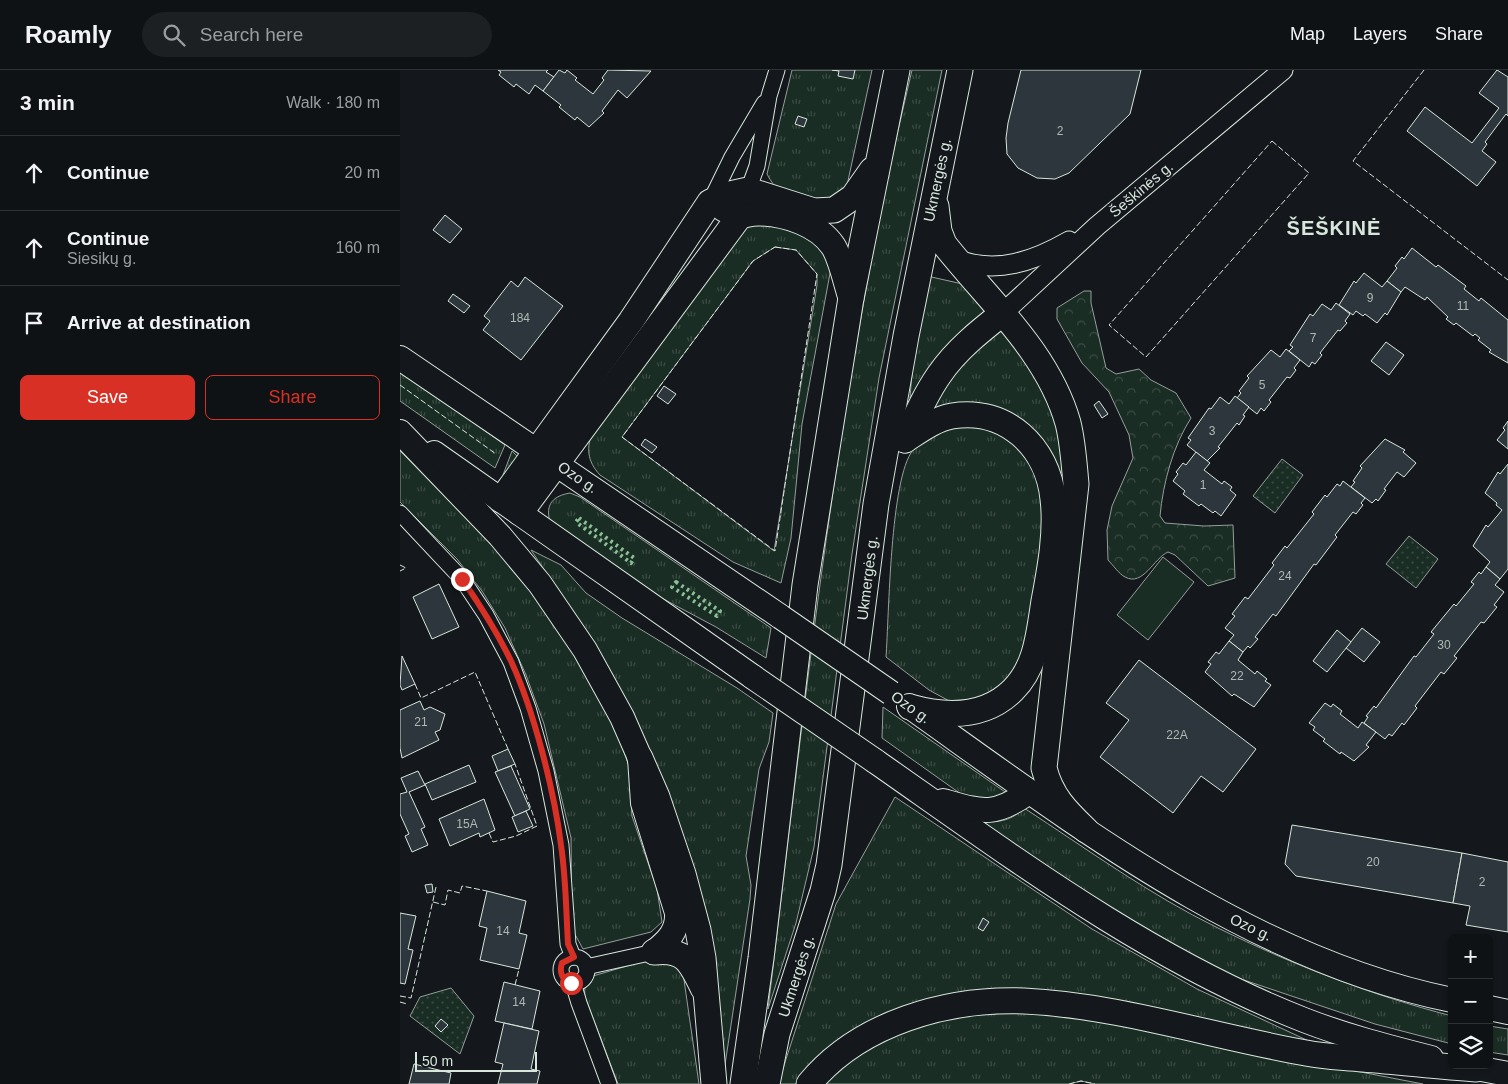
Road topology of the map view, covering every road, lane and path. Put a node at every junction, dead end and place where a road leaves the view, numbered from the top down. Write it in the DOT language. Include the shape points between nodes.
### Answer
graph roads {
  1 [pos="777,70"];
  2 [pos="897,70"];
  3 [pos="960,70"];
  4 [pos="1283,70"];
  5 [pos="769,96"];
  6 [pos="876,164"];
  7 [pos="935,186"];
  8 [pos="748,190"];
  9 [pos="710,202"];
  10 [pos="739,217"];
  11 [pos="1097,226"];
  12 [pos="956,259"];
  13 [pos="851,298"];
  14 [pos="1003,313"];
  15 [pos="400,358"];
  16 [pos="400,431"];
  17 [pos="905,440"];
  18 [pos="547,457"];
  19 [pos="876,504"];
  20 [pos="510,506"];
  21 [pos="400,513"];
  22 [pos="901,700"];
  23 [pos="640,758"];
  24 [pos="1044,768"];
  25 [pos="1029,792"];
  26 [pos="927,797"];
  27 [pos="1086,830"];
  28 [pos="654,952"];
  29 [pos="574,957"];
  30 [pos="586,967"];
  31 [pos="573,983"];
  32 [pos="705,991"];
  33 [pos="1448,999"];
  34 [pos="1493,1009"];
  35 [pos="1508,1012"];
  36 [pos="1448,1062"];
  37 [pos="1448,1065"];
  38 [pos="1479,1069"];
  39 [pos="1508,1074"];
  40 [pos="609,1084"];
  41 [pos="714,1084"];
  42 [pos="743,1084"];
  43 [pos="768,1084"];
  44 [pos="809,1084"];
  1 -- 5 [label="street"];
  2 -- 6 [label="highway, Ukmergės g."];
  3 -- 7 [label="highway, Ukmergės g."];
  4 -- 11 [label="street, Šeškinės g."];
  5 -- 8 [label="street" via="757,166"];
  5 -- 9 [label="street" via="732,157"];
  6 -- 8 [label="highway" via="853,197 834,210 814,211"];
  6 -- 13 [label="highway, Ukmergės g."];
  7 -- 12 [label="highway" via="939,231"];
  7 -- 19 [label="highway, Ukmergės g."];
  8 -- 9 [label="highway"];
  8 -- 10 [label="street"];
  9 -- 10 [label="highway"];
  9 -- 18 [label="highway"];
  10 -- 13 [label="highway" via="758,212 785,215 813,228 833,246"];
  10 -- 18 [label="highway"];
  11 -- 12 [label="street" via="1024,263 982,266"];
  11 -- 14 [label="street, Šeškinės g."];
  12 -- 14 [label="highway"];
  13 -- 42 [label="highway, Ukmergės g." via="804,585 761,958"];
  14 -- 17 [label="highway" via="972,338 940,374"];
  14 -- 24 [label="highway" via="1044,370 1067,422 1074,452 1076,484"];
  15 -- 18 [label="main road, Ozo g."];
  16 -- 20 [label="main road"];
  16 -- 23 [label="main road" via="500,536 540,584 585,650 622,717"];
  17 -- 19 [label="highway"];
  17 -- 22 [label="highway" via="951,416 991,417 1008,424 1034,446 1050,484 1054,525 1036,649 1023,678 1013,690 1000,700 974,711 948,714"];
  18 -- 20 [label="highway"];
  18 -- 22 [label="main road, Ozo g., bridge"];
  19 -- 43 [label="highway, Ukmergės g." via="829,865 777,1034"];
  20 -- 26 [label="main road, bridge"];
  21 -- 29 [label="street" via="462,579 511,662 546,771 561,845 568,944"];
  22 -- 25 [label="main road, Ozo g."];
  23 -- 28 [label="main road" via="643,803 677,913 673,933"];
  23 -- 32 [label="highway" via="684,874 698,930"];
  24 -- 25 [label="highway"];
  24 -- 27 [label="highway" via="1048,786 1061,806"];
  25 -- 26 [label="main road" via="996,811 972,809"];
  25 -- 27 [label="main road, Ozo g."];
  26 -- 36 [label="main road" via="1082,903 1229,987 1305,1020"];
  27 -- 33 [label="main road, Ozo g." via="1224,914 1295,948 1390,985"];
  28 -- 30 [label="street"];
  28 -- 32 [label="highway" via="666,950 683,956"];
  29 -- 30 [label="street" via="582,960"];
  29 -- 31 [label="street" via="562,963 560,971 564,979"];
  30 -- 31 [label="street" via="583,979"];
  31 -- 40 [label="street"];
  32 -- 41 [label="highway"];
  34 -- 35 [label="main road"];
  37 -- 44 [label="highway" via="1308,1054 1096,1010 1023,1001 958,1005 891,1024 844,1050"];
  38 -- 39 [label="main road"];
}
